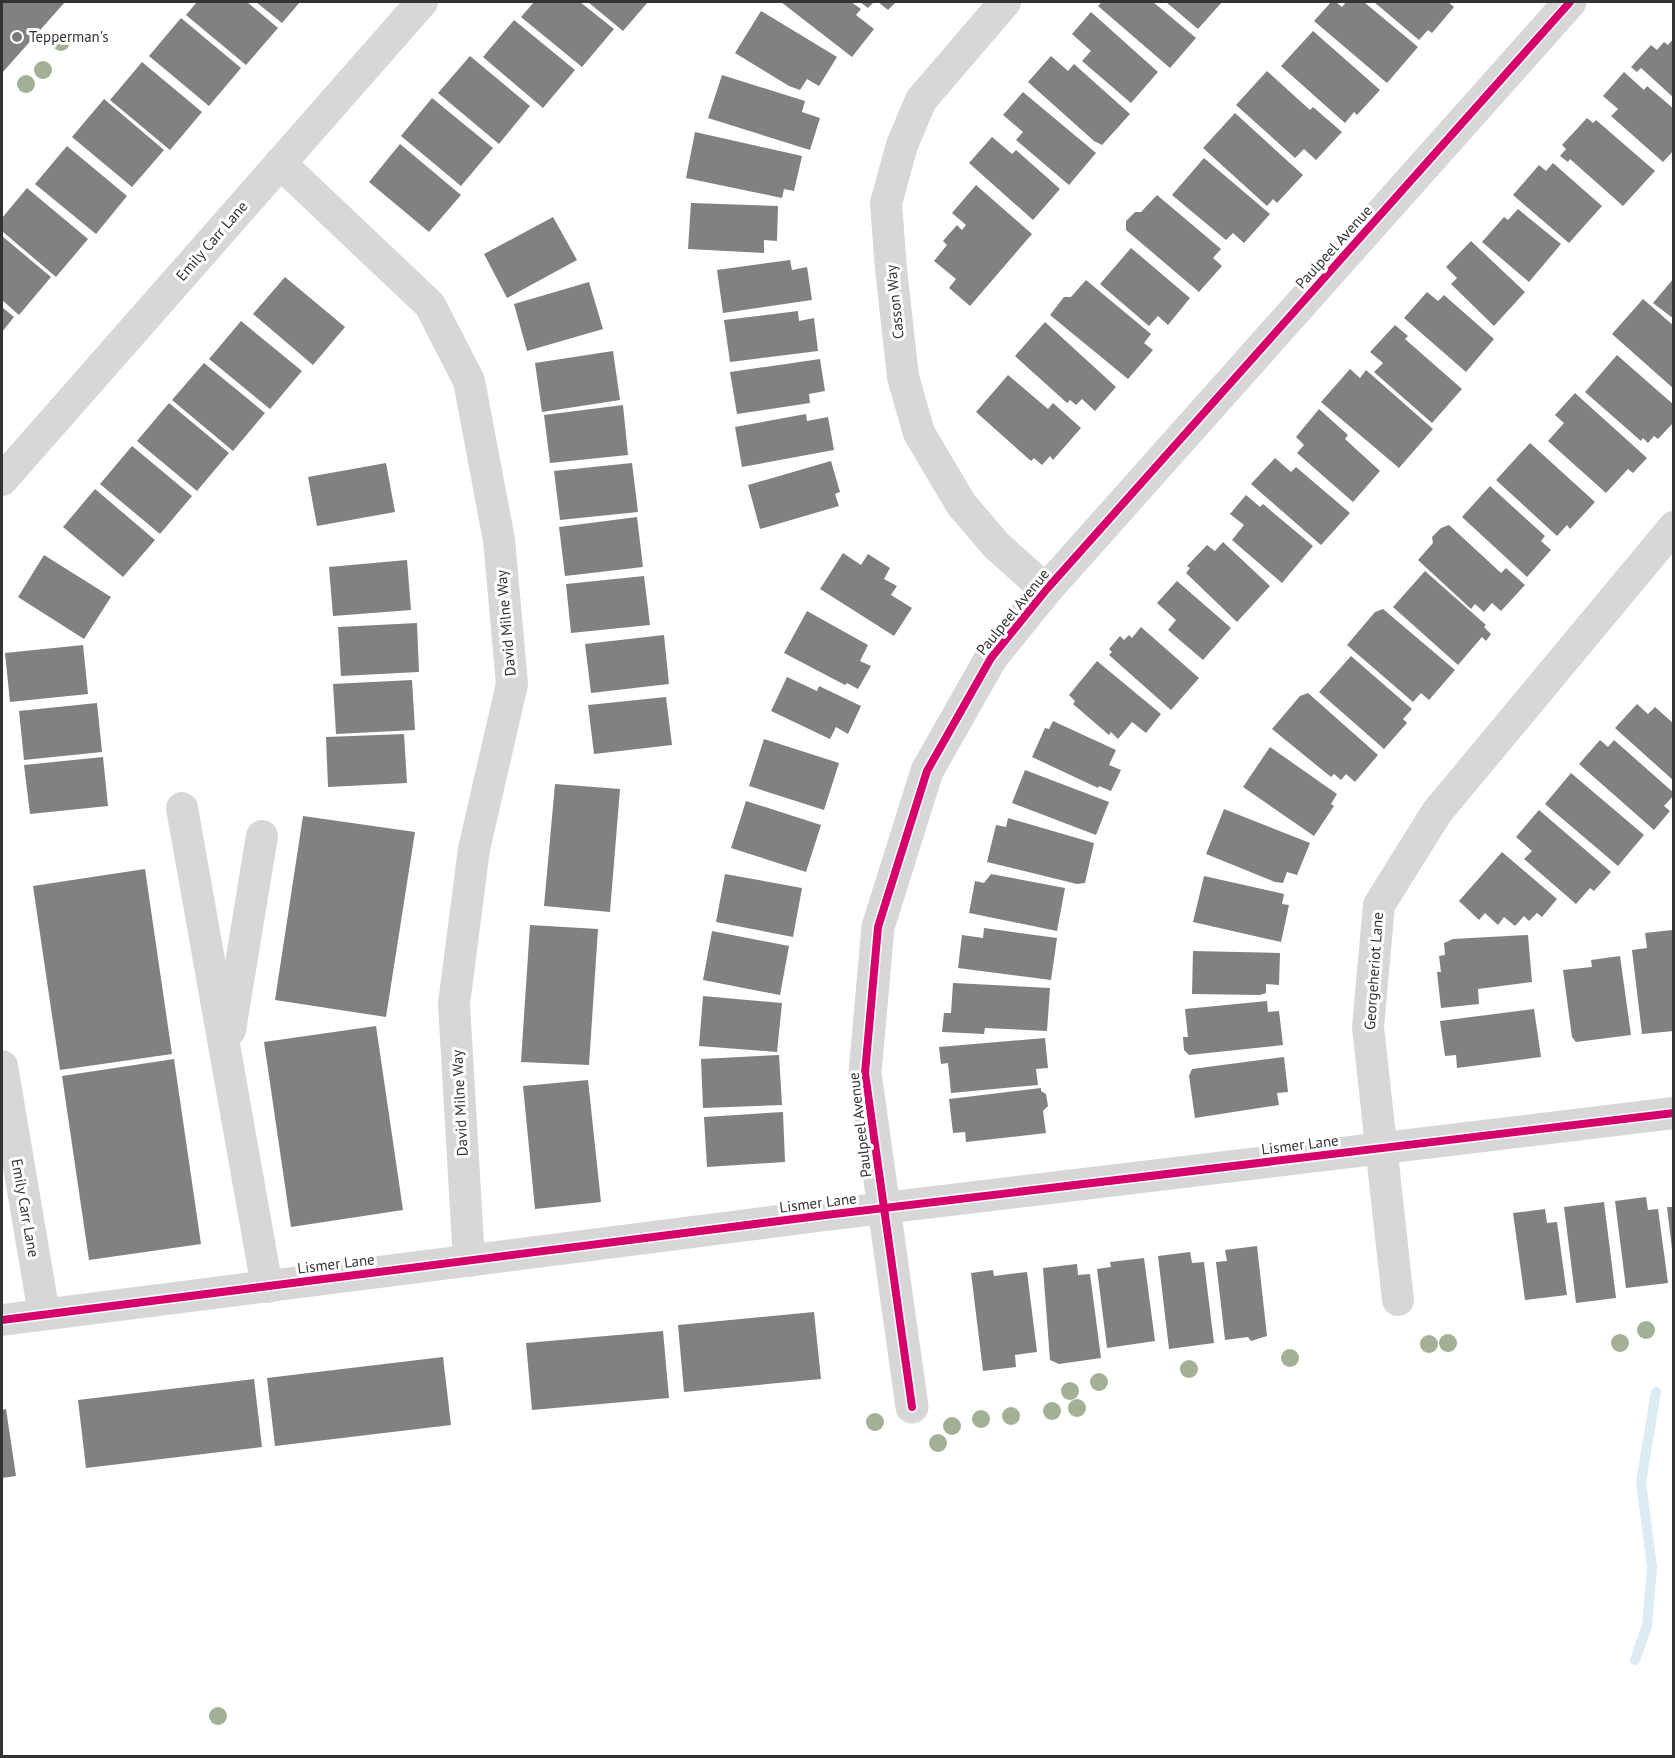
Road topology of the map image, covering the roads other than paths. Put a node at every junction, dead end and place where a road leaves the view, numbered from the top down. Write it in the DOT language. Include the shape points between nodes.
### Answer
graph roads {
  1 [pos="422,2"];
  2 [pos="1005,2"];
  3 [pos="1570,2"];
  4 [pos="280,163"];
  5 [pos="2,480"];
  6 [pos="1674,527"];
  7 [pos="1046,590"];
  8 [pos="182,808"];
  9 [pos="262,836"];
  10 [pos="226,1055"];
  11 [pos="2,1066"];
  12 [pos="1674,1113"];
  13 [pos="1381,1149"];
  14 [pos="884,1209"];
  15 [pos="469,1261"];
  16 [pos="267,1287"];
  17 [pos="1398,1300"];
  18 [pos="44,1314"];
  19 [pos="2,1320"];
  20 [pos="912,1407"];
  1 -- 4 [label="street, Emily Carr Lane"];
  2 -- 7 [label="street, Casson Way" via="921,100 902,145 886,203 903,377 919,433 961,504 996,545"];
  3 -- 7 [label="street, Paulpeel Avenue"];
  4 -- 5 [label="street, Emily Carr Lane"];
  4 -- 15 [label="street, David Milne Way" via="430,305 469,381 499,540 512,684 474,849 454,1004"];
  6 -- 13 [label="street, Georgeheriot Lane" via="1437,812 1379,905 1368,1027"];
  7 -- 14 [label="street, Paulpeel Avenue" via="991,658 927,771 878,927 865,1073"];
  8 -- 10 [label="street"];
  9 -- 10 [label="street"];
  10 -- 16 [label="street"];
  11 -- 18 [label="street, Emily Carr Lane"];
  12 -- 13 [label="street, Lismer Lane"];
  13 -- 14 [label="street, Lismer Lane"];
  13 -- 17 [label="street, Georgeheriot Lane"];
  14 -- 15 [label="street, Lismer Lane"];
  14 -- 20 [label="street, Paulpeel Avenue"];
  15 -- 16 [label="street, Lismer Lane"];
  16 -- 18 [label="street, Lismer Lane"];
  18 -- 19 [label="street, Lismer Lane"];
}
